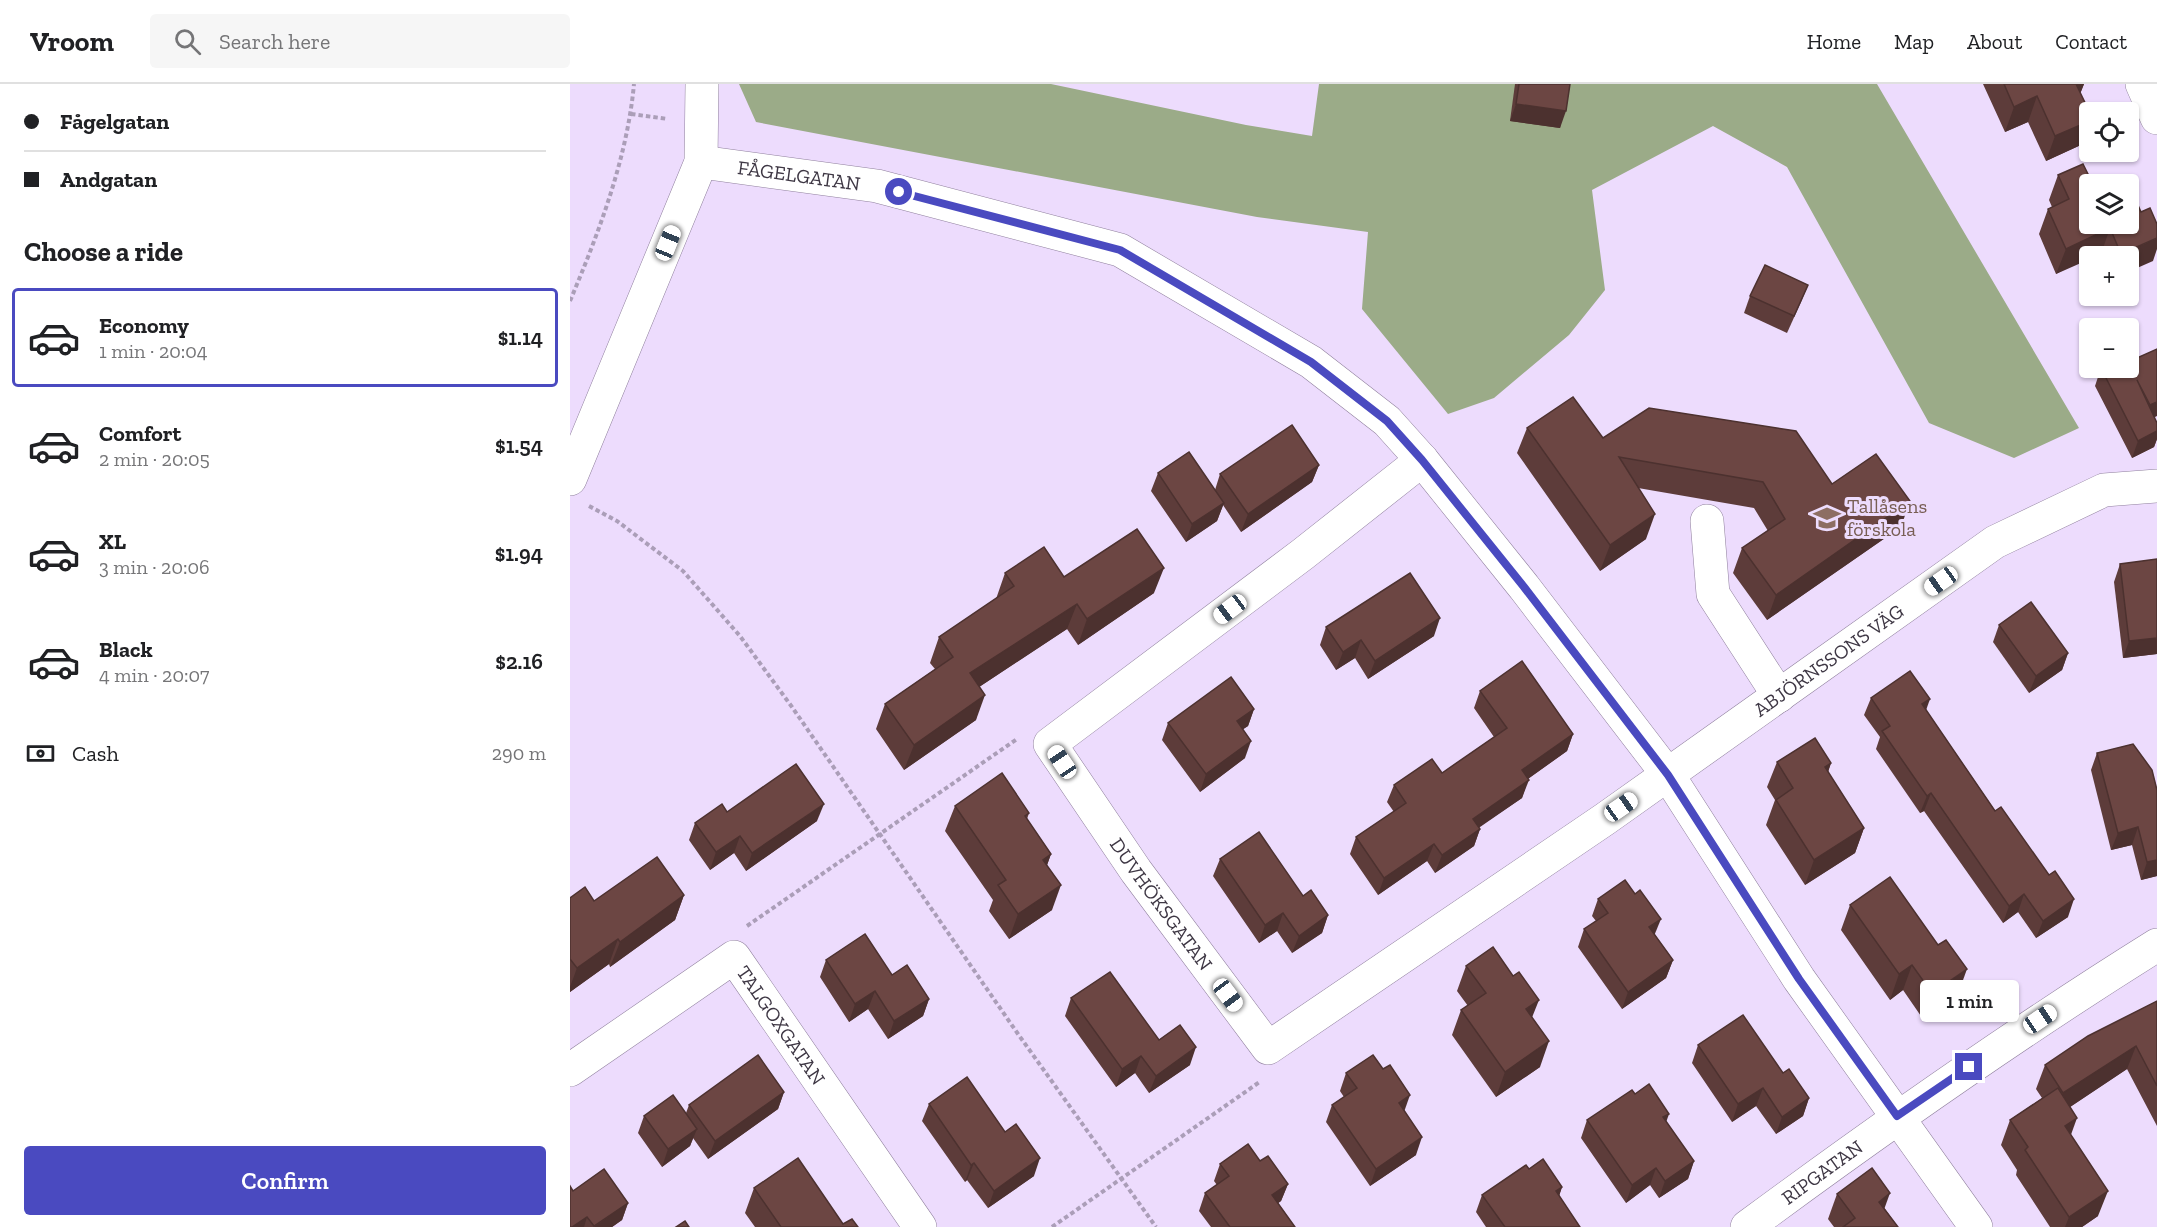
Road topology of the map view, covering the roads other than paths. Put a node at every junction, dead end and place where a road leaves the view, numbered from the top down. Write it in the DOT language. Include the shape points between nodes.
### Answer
graph roads {
  1 [pos="702,84"];
  2 [pos="2142,84"];
  3 [pos="2157,118"];
  4 [pos="701,162"];
  5 [pos="1422,460"];
  6 [pos="2157,486"];
  7 [pos="575,490"];
  8 [pos="1707,521"];
  9 [pos="1779,696"];
  10 [pos="1668,775"];
  11 [pos="2157,945"];
  12 [pos="570,1070"];
  13 [pos="1897,1116"];
  14 [pos="920,1227"];
  15 [pos="1747,1227"];
  16 [pos="1976,1227"];
  1 -- 4 [label="street"];
  2 -- 3 [label="street"];
  4 -- 5 [label="street, FÅGELGATAN" via="877,186 1120,250 1311,362 1387,421"];
  4 -- 7 [label="street"];
  5 -- 10 [label="street, FÅGELGATAN"];
  5 -- 10 [label="street, DUVHÖKSGATAN" via="1050,744 1136,871 1268,1048"];
  6 -- 9 [label="street, ABJÖRNSSONS VÄG" via="2104,490 1995,542"];
  8 -- 9 [label="street" via="1713,594"];
  9 -- 10 [label="street, ABJÖRNSSONS VÄG"];
  10 -- 13 [label="street, FÅGELGATAN" via="1799,979"];
  11 -- 13 [label="street, RIPGATAN"];
  12 -- 14 [label="street, TALGOXGATAN" via="734,957"];
  13 -- 15 [label="street, RIPGATAN"];
  13 -- 16 [label="street, FÅGELGATAN"];
}
